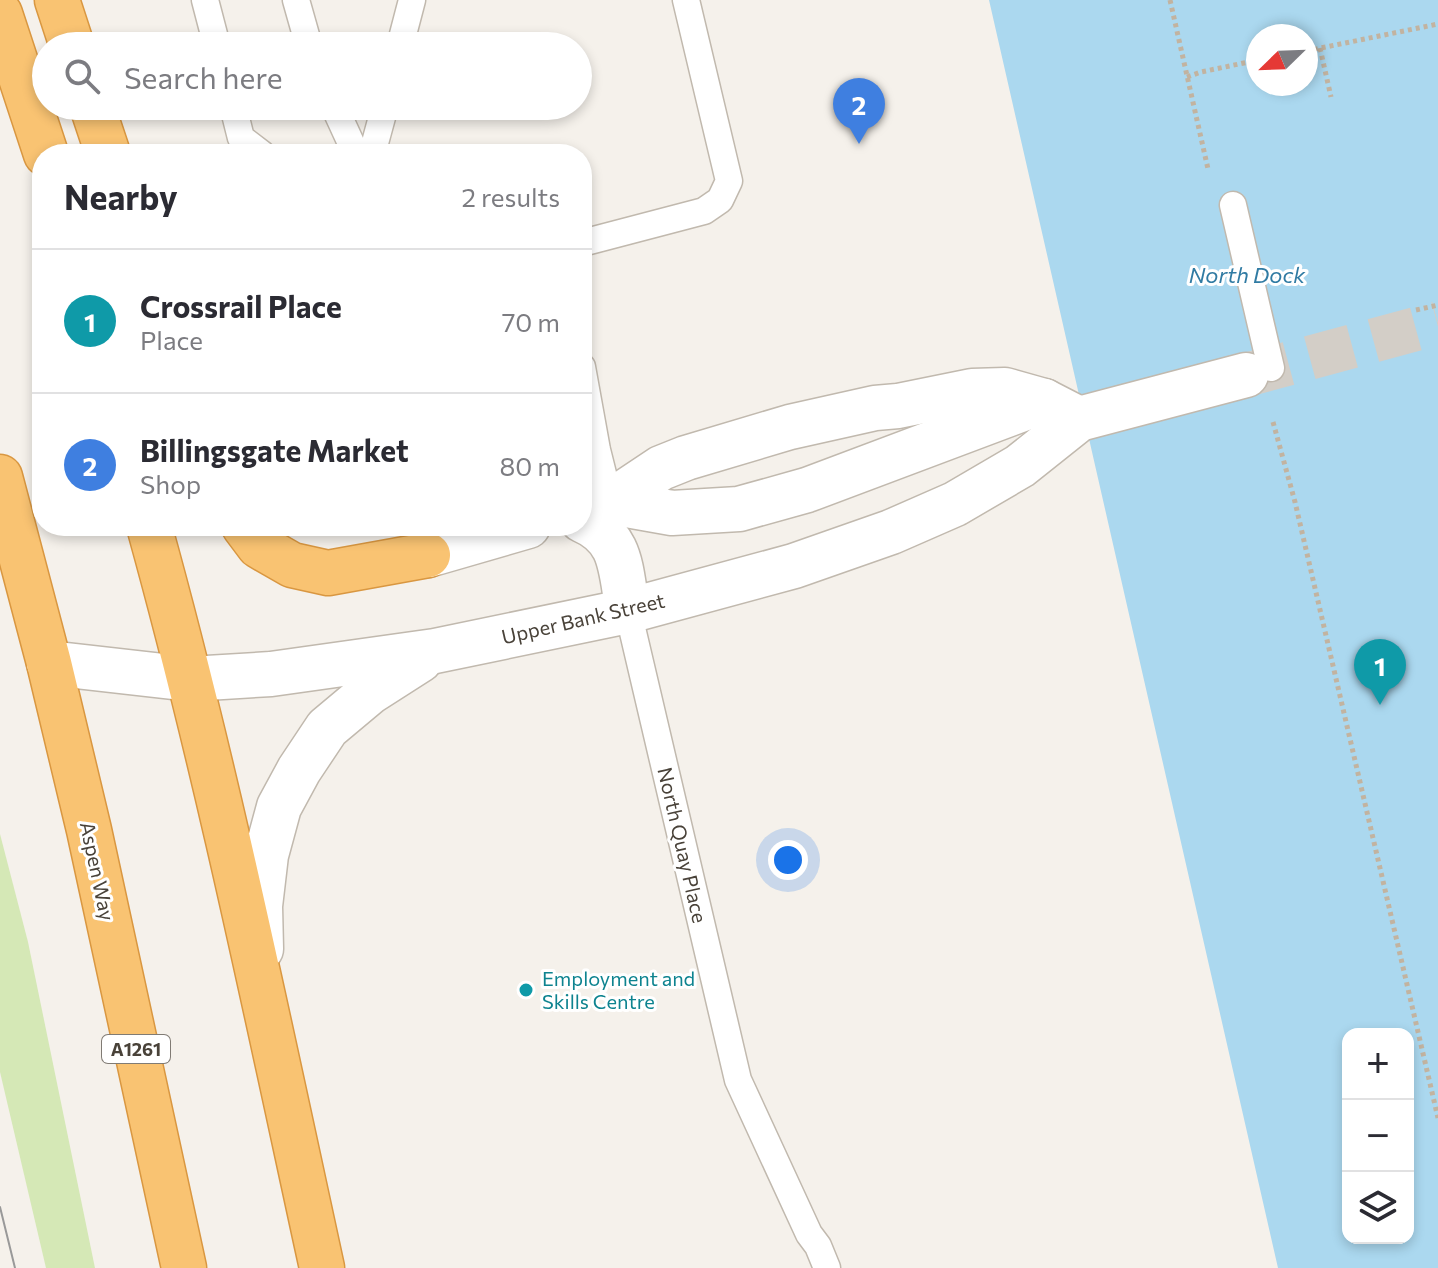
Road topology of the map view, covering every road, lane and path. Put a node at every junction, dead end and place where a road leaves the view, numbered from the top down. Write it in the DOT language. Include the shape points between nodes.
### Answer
graph roads {
  1 [pos="57,0"];
  2 [pos="205,0"];
  3 [pos="296,0"];
  4 [pos="686,0"];
  5 [pos="1170,0"];
  6 [pos="419,2"];
  7 [pos="0,14"];
  8 [pos="1438,24"];
  9 [pos="67,32"];
  10 [pos="213,32"];
  11 [pos="305,32"];
  12 [pos="406,32"];
  13 [pos="1320,48"];
  14 [pos="1246,63"];
  15 [pos="1187,77"];
  16 [pos="1331,97"];
  17 [pos="32,111"];
  18 [pos="35,120"];
  19 [pos="97,120"];
  20 [pos="236,120"];
  21 [pos="340,120"];
  22 [pos="381,120"];
  23 [pos="43,144"];
  24 [pos="105,144"];
  25 [pos="249,144"];
  26 [pos="351,144"];
  27 [pos="375,144"];
  28 [pos="1210,180"];
  29 [pos="1233,205"];
  30 [pos="592,240"];
  31 [pos="1438,305"];
  32 [pos="1416,310"];
  33 [pos="1258,372"];
  34 [pos="1061,410"];
  35 [pos="1271,414"];
  36 [pos="592,422"];
  37 [pos="0,477"];
  38 [pos="592,501"];
  39 [pos="592,510"];
  40 [pos="592,511"];
  41 [pos="592,514"];
  42 [pos="152,536"];
  43 [pos="252,536"];
  44 [pos="494,536"];
  45 [pos="428,555"];
  46 [pos="628,611"];
  47 [pos="435,651"];
  48 [pos="49,663"];
  49 [pos="190,679"];
  50 [pos="266,1014"];
  51 [pos="1438,1118"];
  52 [pos="184,1268"];
  53 [pos="322,1268"];
  54 [pos="827,1268"];
  1 -- 9 [label="highway"];
  2 -- 10 [label="lane"];
  3 -- 11 [label="lane"];
  4 -- 30 [label="lane" via="729,181 720,200 704,211"];
  5 -- 15 [label="path"];
  6 -- 12 [label="lane"];
  7 -- 17 [label="highway"];
  8 -- 13 [label="path"];
  13 -- 16 [label="path"];
  14 -- 15 [label="path"];
  15 -- 28 [label="path"];
  18 -- 23 [label="highway"];
  19 -- 24 [label="highway"];
  20 -- 25 [label="lane" via="241,138"];
  21 -- 26 [label="lane"];
  22 -- 27 [label="lane"];
  29 -- 33 [label="lane"];
  31 -- 32 [label="path"];
  33 -- 34 [label="street"];
  34 -- 39 [label="street" via="1005,390 875,408 686,458"];
  34 -- 40 [label="street" via="739,509"];
  34 -- 46 [label="street, Upper Bank Street" via="1020,466 955,504 794,566"];
  35 -- 51 [label="path"];
  36 -- 38 [label="lane" via="597,450"];
  37 -- 48 [label="highway, Aspen Way / A1261"];
  41 -- 46 [label="street" via="616,550"];
  42 -- 49 [label="highway"];
  43 -- 45 [label="highway" via="292,565 328,573"];
  44 -- 45 [label="street"];
  46 -- 47 [label="street, Upper Bank Street"];
  46 -- 54 [label="lane, North Quay Place" via="738,1080"];
  47 -- 49 [label="street, Upper Bank Street" via="271,674"];
  47 -- 50 [label="street" via="370,692 327,728 279,807 260,906"];
  48 -- 49 [label="street, Upper Bank Street"];
  48 -- 52 [label="highway, Aspen Way / A1261"];
  49 -- 50 [label="highway"];
  50 -- 53 [label="highway"];
}
